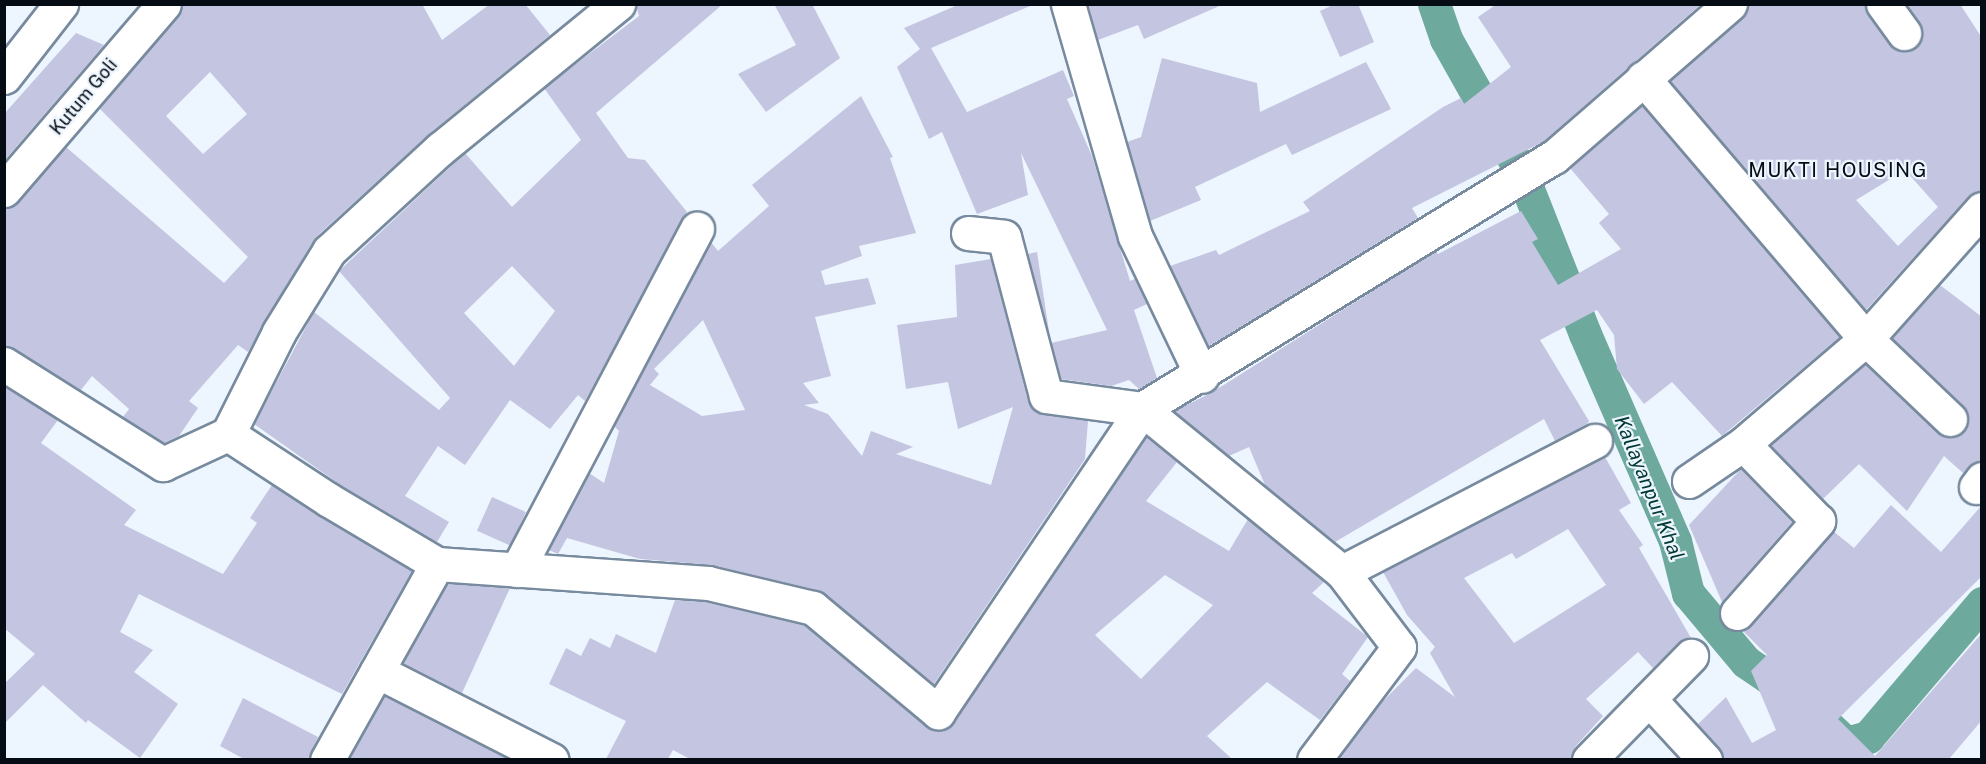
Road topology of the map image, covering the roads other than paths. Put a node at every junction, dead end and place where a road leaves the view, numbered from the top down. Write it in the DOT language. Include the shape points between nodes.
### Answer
graph roads {
  1 [pos="61,4"];
  2 [pos="164,4"];
  3 [pos="618,4"];
  4 [pos="1068,4"];
  5 [pos="1730,4"];
  6 [pos="1883,4"];
  7 [pos="1904,33"];
  8 [pos="4,77"];
  9 [pos="1643,78"];
  10 [pos="4,190"];
  11 [pos="1982,209"];
  12 [pos="697,228"];
  13 [pos="968,233"];
  14 [pos="1866,339"];
  15 [pos="4,364"];
  16 [pos="1202,376"];
  17 [pos="1142,409"];
  18 [pos="1950,419"];
  19 [pos="228,434"];
  20 [pos="1595,441"];
  21 [pos="1743,444"];
  22 [pos="1689,481"];
  23 [pos="437,564"];
  24 [pos="517,570"];
  25 [pos="1342,572"];
  26 [pos="1737,613"];
  27 [pos="1691,656"];
  28 [pos="377,671"];
  29 [pos="1649,699"];
  30 [pos="327,759"];
  31 [pos="552,759"];
  32 [pos="1314,759"];
  33 [pos="1589,759"];
  34 [pos="1706,759"];
  1 -- 8 [label="street"];
  2 -- 10 [label="street, Kutum Goli"];
  3 -- 19 [label="street" via="440,148 329,252 279,332"];
  4 -- 16 [label="street" via="1135,236"];
  5 -- 9 [label="street"];
  6 -- 7 [label="street"];
  9 -- 14 [label="street"];
  9 -- 16 [label="street" via="1554,157"];
  11 -- 14 [label="street"];
  12 -- 24 [label="street"];
  13 -- 17 [label="street" via="1004,237 1046,396"];
  14 -- 18 [label="street"];
  14 -- 21 [label="street"];
  15 -- 19 [label="street" via="163,464"];
  16 -- 17 [label="street"];
  17 -- 24 [label="street" via="938,712 813,608 708,583"];
  17 -- 25 [label="street"];
  19 -- 23 [label="street"];
  20 -- 25 [label="street"];
  21 -- 22 [label="street"];
  21 -- 26 [label="street" via="1818,520"];
  23 -- 24 [label="street"];
  23 -- 28 [label="street"];
  25 -- 32 [label="street" via="1399,647"];
  27 -- 29 [label="street"];
  28 -- 30 [label="street"];
  28 -- 31 [label="street"];
  29 -- 33 [label="street"];
  29 -- 34 [label="street"];
}
